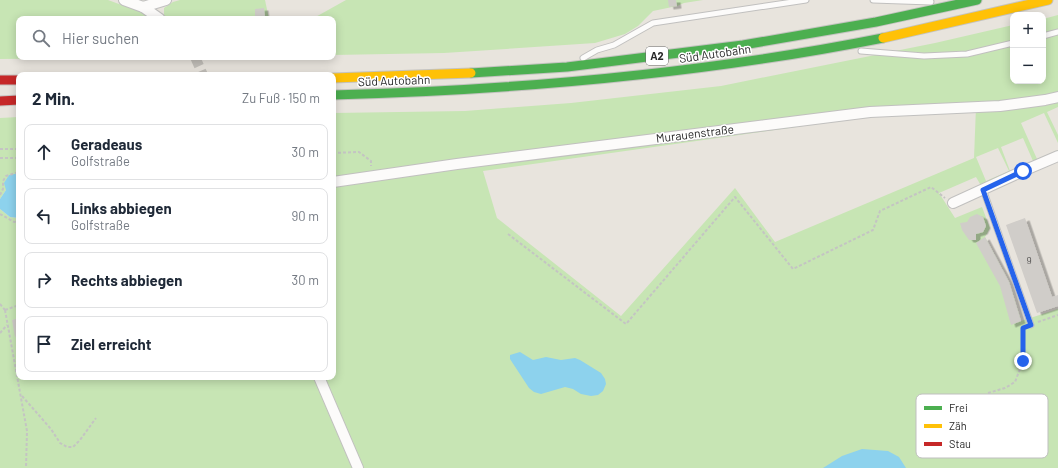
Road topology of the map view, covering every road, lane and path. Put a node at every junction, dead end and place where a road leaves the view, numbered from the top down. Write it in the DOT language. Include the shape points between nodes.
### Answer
graph roads {
  1 [pos="124,0"];
  2 [pos="166,0"];
  3 [pos="806,0"];
  4 [pos="873,0"];
  5 [pos="977,0"];
  6 [pos="1048,0"];
  7 [pos="934,2"];
  8 [pos="941,2"];
  9 [pos="964,3"];
  10 [pos="143,7"];
  11 [pos="156,16"];
  12 [pos="1058,32"];
  13 [pos="1046,35"];
  14 [pos="1010,44"];
  15 [pos="832,48"];
  16 [pos="567,66"];
  17 [pos="336,78"];
  18 [pos="0,80"];
  19 [pos="16,80"];
  20 [pos="336,94"];
  21 [pos="1058,97"];
  22 [pos="16,100"];
  23 [pos="0,101"];
  24 [pos="0,149"];
  25 [pos="16,149"];
  26 [pos="336,153"];
  27 [pos="1058,156"];
  28 [pos="0,158"];
  29 [pos="16,158"];
  30 [pos="16,173"];
  31 [pos="372,175"];
  32 [pos="336,181"];
  33 [pos="983,190"];
  34 [pos="0,195"];
  35 [pos="953,203"];
  36 [pos="0,214"];
  37 [pos="16,222"];
  38 [pos="508,234"];
  39 [pos="0,304"];
  40 [pos="16,306"];
  41 [pos="5,310"];
  42 [pos="1058,315"];
  43 [pos="8,324"];
  44 [pos="1031,325"];
  45 [pos="0,333"];
  46 [pos="16,368"];
  47 [pos="18,380"];
  48 [pos="320,380"];
  49 [pos="988,393"];
  50 [pos="21,395"];
  51 [pos="96,418"];
  52 [pos="26,468"];
  53 [pos="358,468"];
  1 -- 10 [label="street"];
  2 -- 10 [label="street"];
  3 -- 16 [label="lane" via="653,23 614,45 597,50"];
  4 -- 7 [label="lane"];
  5 -- 9 [label="highway, Süd Autobahn / A2"];
  6 -- 15 [label="highway, Süd Autobahn / A2"];
  8 -- 9 [label="lane"];
  9 -- 16 [label="highway, Süd Autobahn / A2" via="876,22 743,45"];
  10 -- 11 [label="street"];
  12 -- 13 [label="lane"];
  14 -- 15 [label="lane" via="967,54 924,56"];
  15 -- 20 [label="highway, Süd Autobahn / A2" via="660,74 568,83 432,92"];
  16 -- 17 [label="highway, Süd Autobahn / A2"];
  18 -- 19 [label="highway"];
  21 -- 31 [label="street, Murauenstraße" via="1000,106 870,112"];
  22 -- 23 [label="highway"];
  24 -- 25 [label="path"];
  26 -- 31 [label="path" via="359,152 371,161"];
  27 -- 33 [label="street"];
  28 -- 29 [label="path"];
  30 -- 34 [label="path" via="6,176 2,181 3,189"];
  31 -- 32 [label="street, Murauenstraße"];
  33 -- 35 [label="street"];
  33 -- 44 [label="lane"];
  35 -- 38 [label="path" via="931,187 880,211 873,230 792,269 735,197 626,324"];
  36 -- 37 [label="path"];
  39 -- 41 [label="path"];
  40 -- 41 [label="path"];
  41 -- 43 [label="path"];
  42 -- 44 [label="path"];
  43 -- 45 [label="path"];
  43 -- 46 [label="path"];
  44 -- 49 [label="path" via="1023,328 1023,361 1015,382"];
  47 -- 50 [label="path"];
  48 -- 53 [label="street"];
  50 -- 51 [label="path" via="60,443 67,447 73,447"];
  50 -- 52 [label="path" via="27,431"];
}
